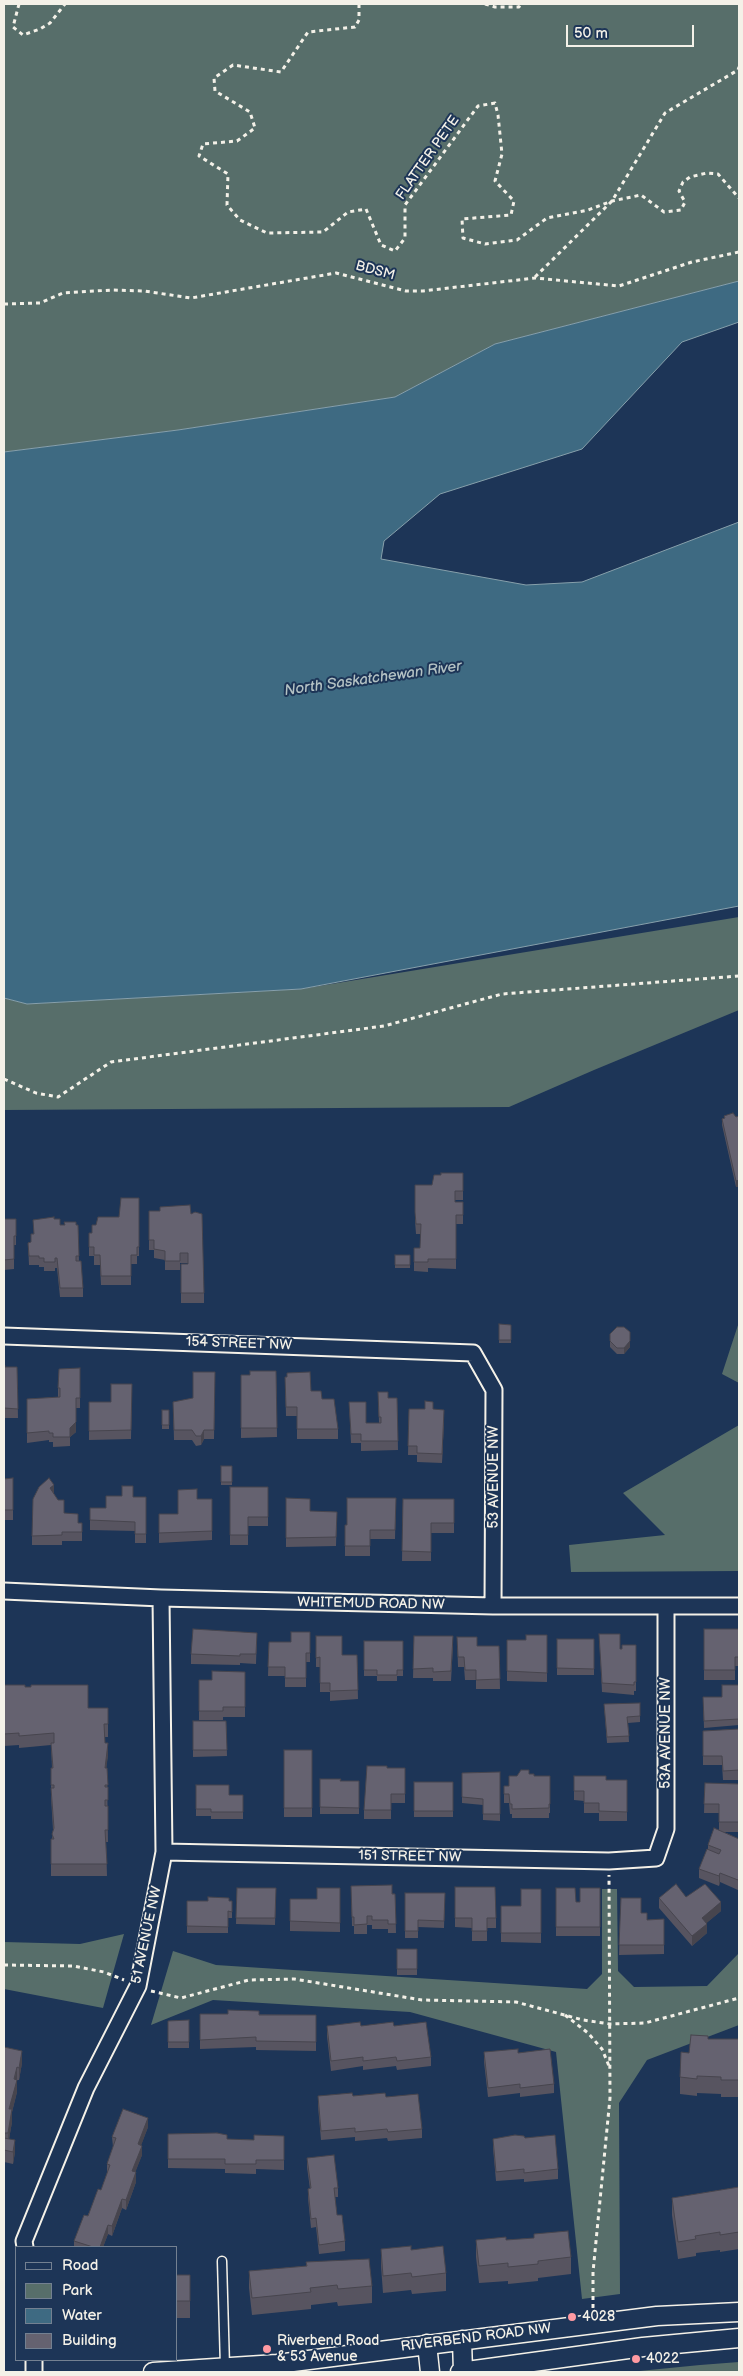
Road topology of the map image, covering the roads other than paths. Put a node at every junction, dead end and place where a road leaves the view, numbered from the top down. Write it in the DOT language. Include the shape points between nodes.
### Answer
graph roads {
  1 [pos="4,1336"];
  2 [pos="473,1353"];
  3 [pos="4,1591"];
  4 [pos="162,1598"];
  5 [pos="493,1606"];
  6 [pos="739,1606"];
  7 [pos="666,1608"];
  8 [pos="164,1852"];
  9 [pos="656,1858"];
  10 [pos="25,2246"];
  11 [pos="222,2261"];
  12 [pos="739,2312"];
  13 [pos="739,2338"];
  14 [pos="462,2340"];
  15 [pos="427,2344"];
  16 [pos="537,2362"];
  17 [pos="225,2367"];
  18 [pos="153,2372"];
  19 [pos="430,2372"];
  20 [pos="462,2372"];
  21 [pos="521,2372"];
  1 -- 2 [label="street, 154 STREET NW"];
  2 -- 5 [label="street, 53 AVENUE NW" via="494,1390"];
  3 -- 4 [label="street, WHITEMUD ROAD NW"];
  4 -- 5 [label="street, WHITEMUD ROAD NW"];
  4 -- 8 [label="street, 51 AVENUE NW"];
  5 -- 7 [label="street, WHITEMUD ROAD NW"];
  6 -- 7 [label="street, WHITEMUD ROAD NW"];
  7 -- 9 [label="street, 53A AVENUE NW" via="666,1829"];
  8 -- 9 [label="street, 151 STREET NW" via="609,1861"];
  8 -- 10 [label="street, 51 AVENUE NW" via="138,1986 86,2088 24,2241"];
  11 -- 17 [label="lane"];
  12 -- 14 [label="street, RIVERBEND ROAD NW" via="657,2316"];
  13 -- 16 [label="street"];
  14 -- 15 [label="street, RIVERBEND ROAD NW"];
  14 -- 20 [label="street"];
  15 -- 17 [label="street, RIVERBEND ROAD NW" via="277,2364"];
  15 -- 19 [label="street"];
  16 -- 20 [label="street"];
  16 -- 21 [label="street"];
  17 -- 18 [label="street, RIVERBEND ROAD NW"];
}
